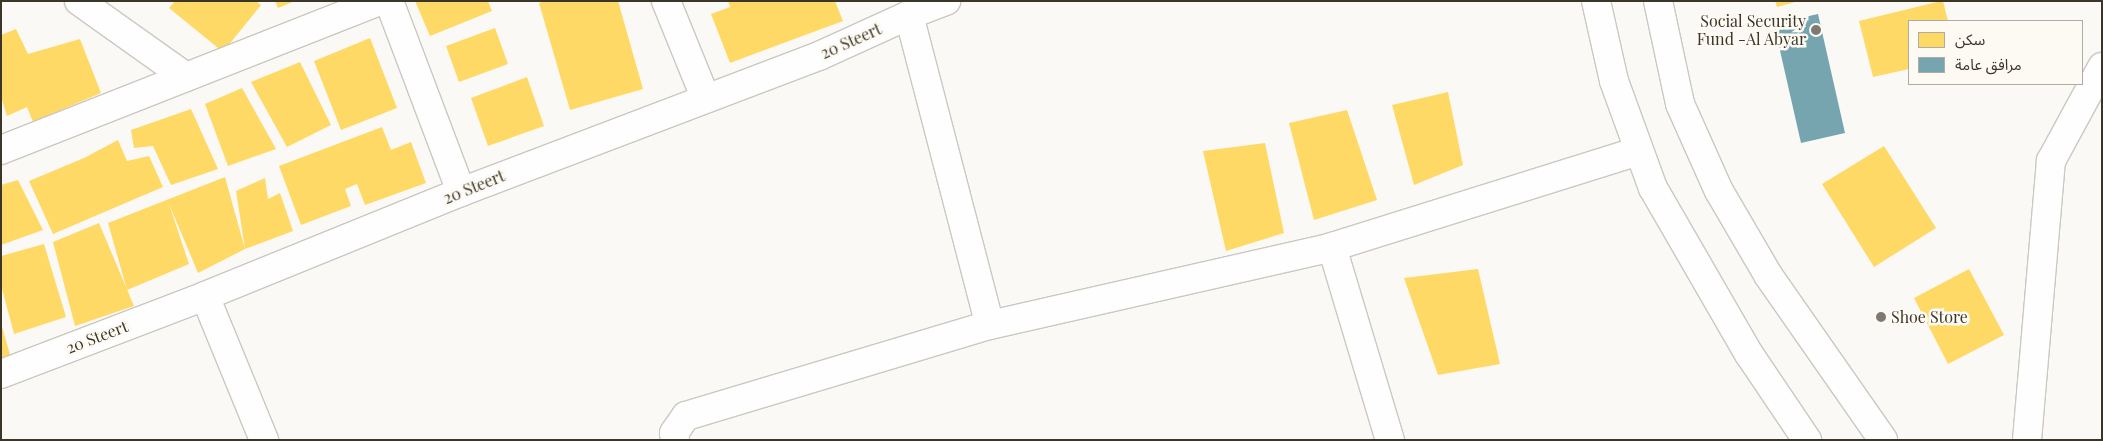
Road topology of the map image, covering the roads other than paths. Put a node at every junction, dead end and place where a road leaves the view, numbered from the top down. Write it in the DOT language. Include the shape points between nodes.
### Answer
graph roads {
  1 [pos="79,1"];
  2 [pos="380,1"];
  3 [pos="389,1"];
  4 [pos="666,1"];
  5 [pos="946,1"];
  6 [pos="1596,1"];
  7 [pos="1658,1"];
  8 [pos="909,15"];
  9 [pos="2102,67"];
  10 [pos="186,77"];
  11 [pos="705,97"];
  12 [pos="1,150"];
  13 [pos="1638,151"];
  14 [pos="461,192"];
  15 [pos="1332,247"];
  16 [pos="205,296"];
  17 [pos="990,325"];
  18 [pos="1,374"];
  19 [pos="264,440"];
  20 [pos="674,440"];
  21 [pos="1390,440"];
  22 [pos="1807,440"];
  23 [pos="1883,440"];
  24 [pos="2026,440"];
  1 -- 10 [label="street"];
  2 -- 10 [label="street"];
  3 -- 14 [label="street"];
  4 -- 11 [label="street"];
  5 -- 8 [label="street, 20 Steert"];
  6 -- 13 [label="street" via="1614,81"];
  7 -- 23 [label="street" via="1680,104 1719,191 1768,275"];
  8 -- 11 [label="street, 20 Steert" via="819,56"];
  8 -- 17 [label="street"];
  9 -- 24 [label="street" via="2051,161"];
  10 -- 12 [label="street"];
  11 -- 14 [label="street, 20 Steert"];
  13 -- 15 [label="street"];
  13 -- 22 [label="street" via="1653,188 1749,354"];
  14 -- 16 [label="street, 20 Steert"];
  15 -- 17 [label="street"];
  15 -- 21 [label="street"];
  16 -- 18 [label="street, 20 Steert"];
  16 -- 19 [label="street"];
  17 -- 20 [label="street" via="686,416 674,433"];
}
